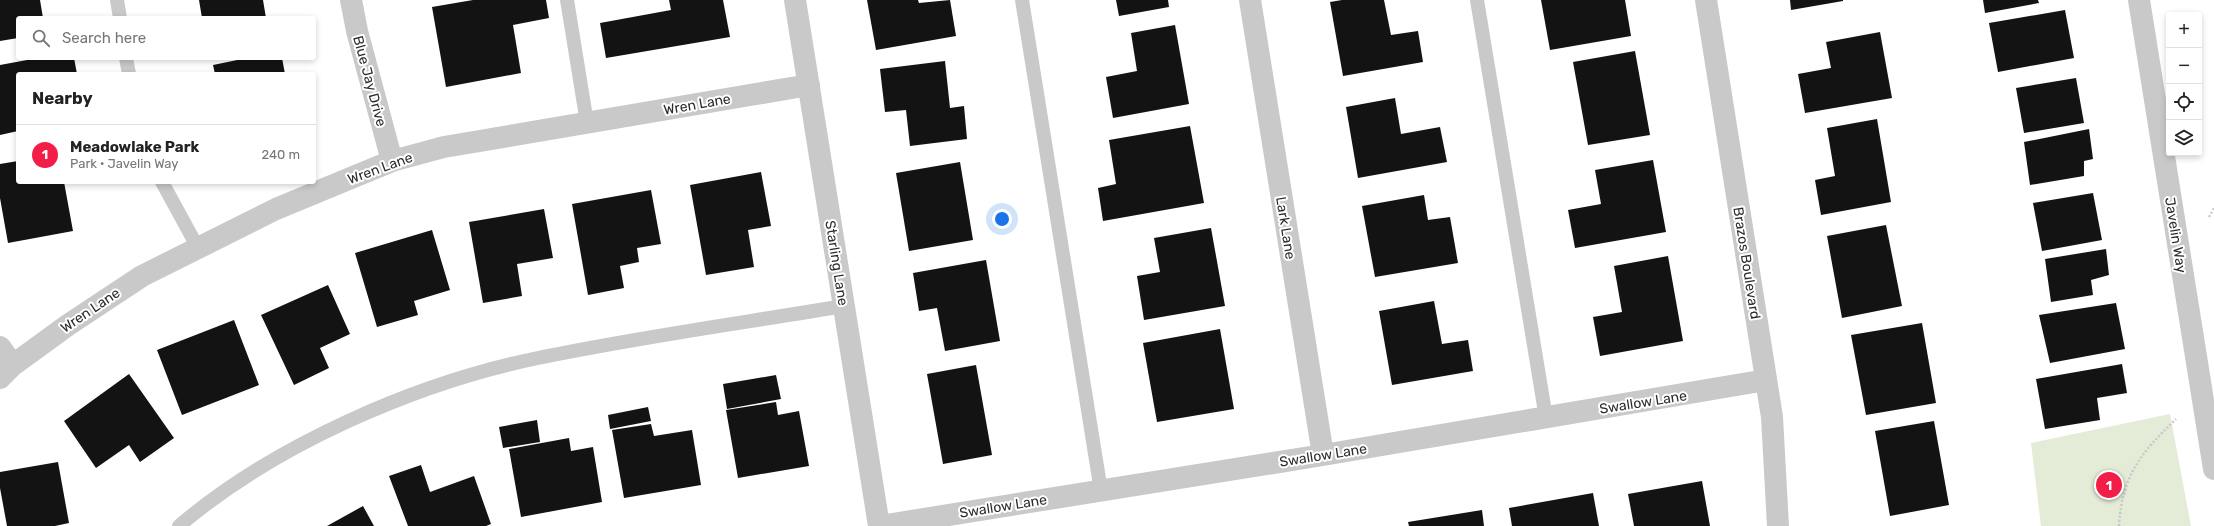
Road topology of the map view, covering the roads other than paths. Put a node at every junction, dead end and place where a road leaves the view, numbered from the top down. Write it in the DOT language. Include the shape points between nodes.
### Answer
graph roads {
  1 [pos="117,0"];
  2 [pos="351,0"];
  3 [pos="567,0"];
  4 [pos="795,0"];
  5 [pos="1022,0"];
  6 [pos="1250,0"];
  7 [pos="1477,0"];
  8 [pos="1706,0"];
  9 [pos="2139,0"];
  10 [pos="120,16"];
  11 [pos="126,60"];
  12 [pos="129,72"];
  13 [pos="809,85"];
  14 [pos="587,123"];
  15 [pos="392,161"];
  16 [pos="163,184"];
  17 [pos="198,248"];
  18 [pos="844,306"];
  19 [pos="0,347"];
  20 [pos="7,372"];
  21 [pos="1766,380"];
  22 [pos="1546,418"];
  23 [pos="2211,424"];
  24 [pos="1323,455"];
  25 [pos="2214,469"];
  26 [pos="1102,491"];
  27 [pos="179,526"];
  28 [pos="880,526"];
  29 [pos="1778,526"];
  1 -- 10 [label="lane"];
  2 -- 15 [label="street, Blue Jay Drive"];
  3 -- 14 [label="lane"];
  4 -- 13 [label="street, Starling Lane"];
  5 -- 26 [label="lane"];
  6 -- 24 [label="street, Lark Lane"];
  7 -- 22 [label="lane"];
  8 -- 21 [label="street, Brazos Boulevard"];
  9 -- 23 [label="street, Javelin Way"];
  11 -- 12 [label="lane"];
  13 -- 14 [label="street, Wren Lane"];
  13 -- 18 [label="street, Starling Lane"];
  14 -- 15 [label="street, Wren Lane" via="444,147"];
  15 -- 17 [label="street, Wren Lane" via="276,209"];
  16 -- 17 [label="lane"];
  17 -- 20 [label="street, Wren Lane" via="142,276 68,325"];
  18 -- 27 [label="lane" via="537,358 386,404 314,437 241,480"];
  18 -- 28 [label="street, Starling Lane"];
  19 -- 20 [label="street"];
  21 -- 22 [label="street, Swallow Lane"];
  21 -- 29 [label="street, Brazos Boulevard" via="1772,417"];
  22 -- 24 [label="street, Swallow Lane"];
  23 -- 25 [label="street, Javelin Way"];
  24 -- 26 [label="street, Swallow Lane"];
  26 -- 28 [label="street, Swallow Lane"];
}
